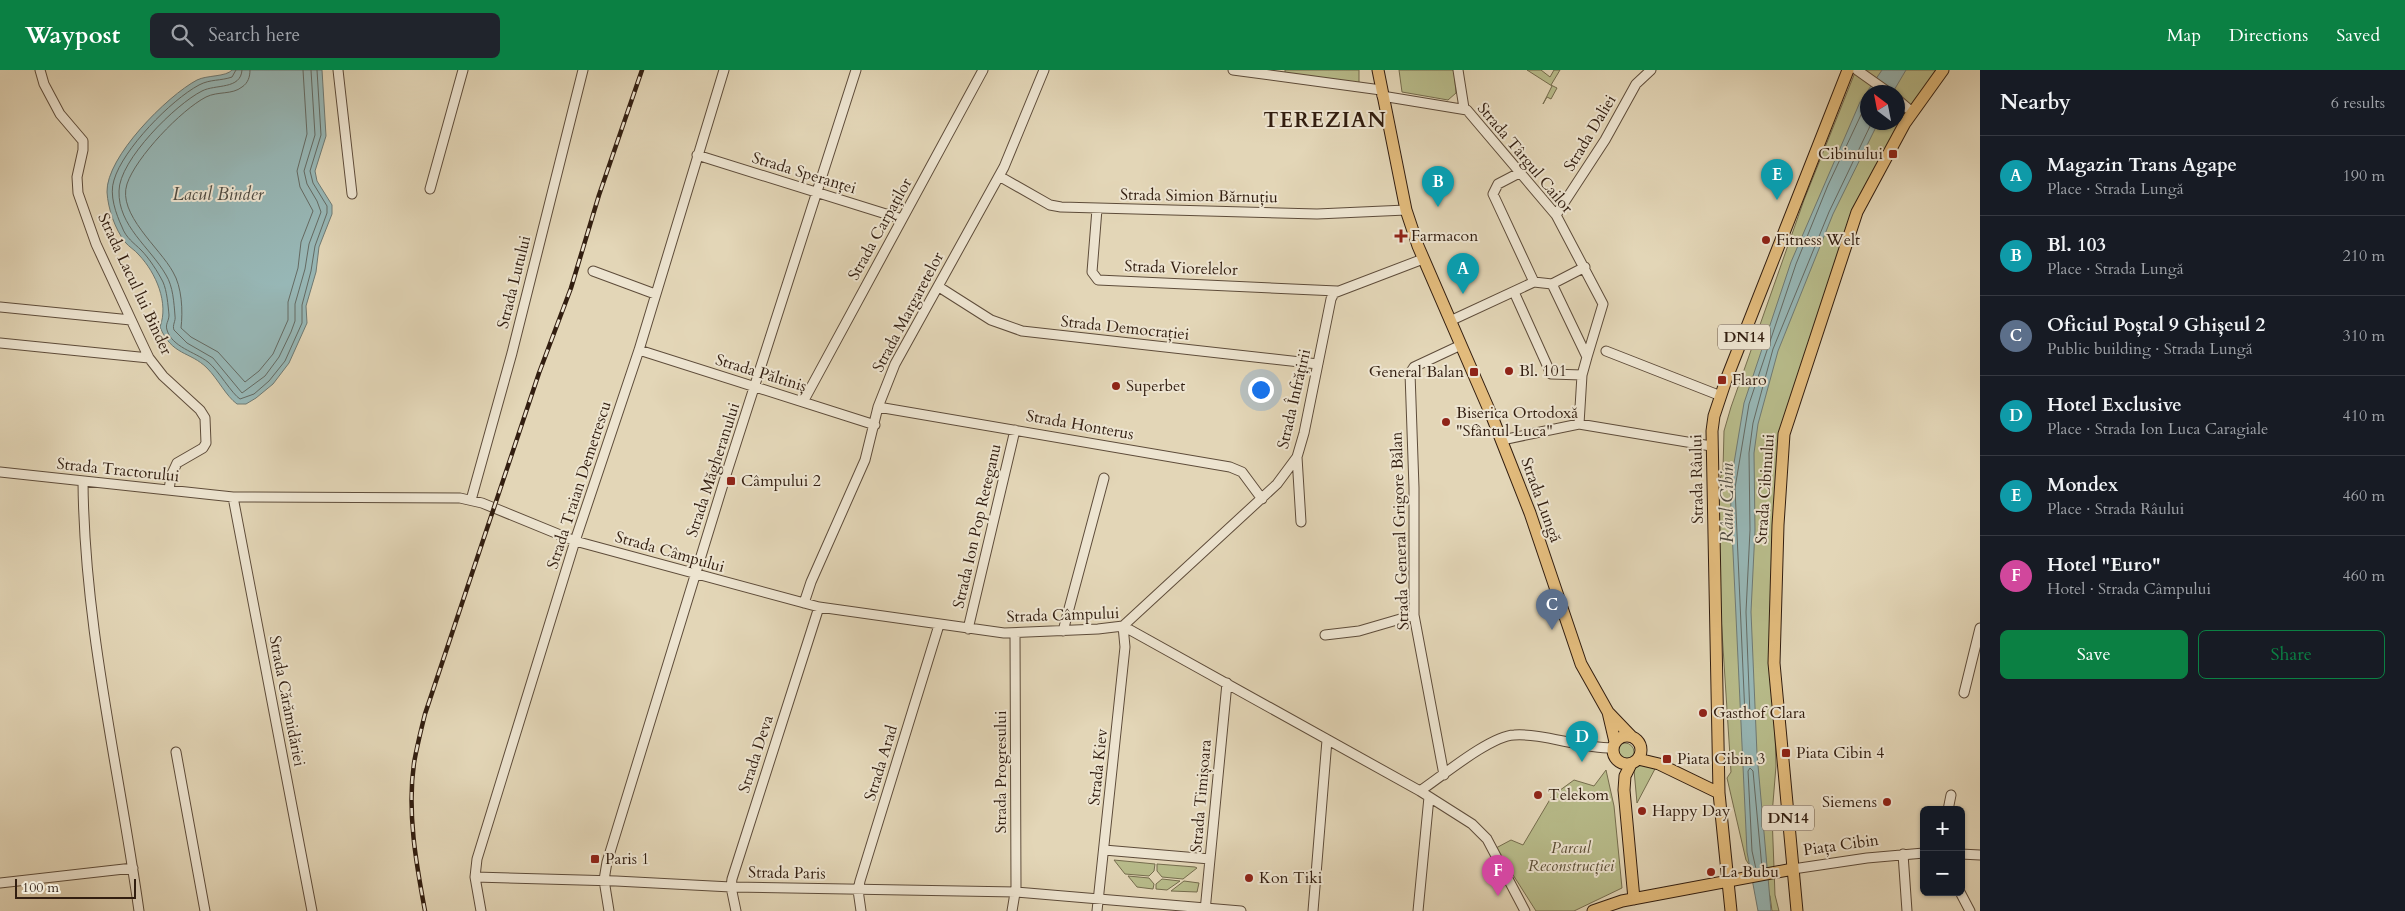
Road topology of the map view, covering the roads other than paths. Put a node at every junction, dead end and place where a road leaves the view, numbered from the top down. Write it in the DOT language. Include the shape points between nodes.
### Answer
graph roads {
  1 [pos="40,70"];
  2 [pos="338,70"];
  3 [pos="463,70"];
  4 [pos="583,70"];
  5 [pos="724,70"];
  6 [pos="856,70"];
  7 [pos="983,70"];
  8 [pos="1044,70"];
  9 [pos="1233,70"];
  10 [pos="1378,70"];
  11 [pos="1458,70"];
  12 [pos="1651,70"];
  13 [pos="1848,70"];
  14 [pos="1857,70"];
  15 [pos="1943,70"];
  16 [pos="1878,85"];
  17 [pos="1382,93"];
  18 [pos="1905,106"];
  19 [pos="1464,108"];
  20 [pos="1912,112"];
  21 [pos="697,156"];
  22 [pos="1521,172"];
  23 [pos="999,176"];
  24 [pos="430,189"];
  25 [pos="818,193"];
  26 [pos="352,194"];
  27 [pos="1097,208"];
  28 [pos="1406,210"];
  29 [pos="1556,215"];
  30 [pos="902,219"];
  31 [pos="1423,259"];
  32 [pos="1585,267"];
  33 [pos="594,271"];
  34 [pos="1534,282"];
  35 [pos="1552,284"];
  36 [pos="939,287"];
  37 [pos="1337,291"];
  38 [pos="1514,292"];
  39 [pos="655,294"];
  40 [pos="0,307"];
  41 [pos="131,320"];
  42 [pos="1450,321"];
  43 [pos="0,343"];
  44 [pos="1461,345"];
  45 [pos="639,350"];
  46 [pos="1606,351"];
  47 [pos="1587,357"];
  48 [pos="150,358"];
  49 [pos="1318,364"];
  50 [pos="1582,375"];
  51 [pos="756,387"];
  52 [pos="1721,396"];
  53 [pos="803,402"];
  54 [pos="878,407"];
  55 [pos="1579,424"];
  56 [pos="875,425"];
  57 [pos="1015,430"];
  58 [pos="1502,440"];
  59 [pos="1711,446"];
  60 [pos="1297,458"];
  61 [pos="0,472"];
  62 [pos="1104,478"];
  63 [pos="83,481"];
  64 [pos="169,490"];
  65 [pos="232,497"];
  66 [pos="1262,499"];
  67 [pos="471,500"];
  68 [pos="1301,522"];
  69 [pos="575,541"];
  70 [pos="696,575"];
  71 [pos="804,603"];
  72 [pos="819,607"];
  73 [pos="1414,615"];
  74 [pos="939,625"];
  75 [pos="1123,626"];
  76 [pos="1980,628"];
  77 [pos="968,629"];
  78 [pos="1063,632"];
  79 [pos="1015,633"];
  80 [pos="1325,635"];
  81 [pos="1227,683"];
  82 [pos="1964,693"];
  83 [pos="1608,712"];
  84 [pos="1634,739"];
  85 [pos="1327,740"];
  86 [pos="1614,745"];
  87 [pos="176,752"];
  88 [pos="1635,761"];
  89 [pos="1659,764"];
  90 [pos="1444,775"];
  91 [pos="1420,791"];
  92 [pos="1719,793"];
  93 [pos="1951,795"];
  94 [pos="1429,797"];
  95 [pos="1949,806"];
  96 [pos="1104,850"];
  97 [pos="1920,853"];
  98 [pos="1903,854"];
  99 [pos="1965,854"];
  100 [pos="1980,855"];
  101 [pos="1210,860"];
  102 [pos="133,868"];
  103 [pos="1789,870"];
  104 [pos="475,877"];
  105 [pos="604,880"];
  106 [pos="1733,880"];
  107 [pos="0,883"];
  108 [pos="732,887"];
  109 [pos="858,890"];
  110 [pos="1016,892"];
  111 [pos="1962,896"];
  112 [pos="1099,898"];
  113 [pos="1634,899"];
  114 [pos="1206,909"];
  115 [pos="139,911"];
  116 [pos="204,911"];
  117 [pos="312,911"];
  118 [pos="481,911"];
  119 [pos="609,911"];
  120 [pos="736,911"];
  121 [pos="861,911"];
  122 [pos="1012,911"];
  123 [pos="1097,911"];
  124 [pos="1241,911"];
  125 [pos="1313,911"];
  126 [pos="1418,911"];
  127 [pos="1525,911"];
  128 [pos="1593,911"];
  129 [pos="1731,911"];
  130 [pos="1796,911"];
  131 [pos="1907,911"];
  132 [pos="1970,911"];
  1 -- 41 [label="street, Strada Lacul lui Binder" via="60,114 83,141 77,177 78,193 96,244"];
  2 -- 26 [label="street"];
  3 -- 24 [label="street"];
  4 -- 67 [label="street, Strada Lutului" via="512,353"];
  5 -- 21 [label="street, Strada Traian Demetrescu"];
  6 -- 25 [label="street, Strada Măgheranului"];
  7 -- 30 [label="street, Strada Carpaților"];
  8 -- 23 [label="street, Strada Margaretelor"];
  9 -- 17 [label="street, Strada Târgul Cailor"];
  10 -- 17 [label="main road, Strada Lungă"];
  11 -- 19 [label="street"];
  12 -- 29 [label="street, Strada Daliei" via="1636,84 1605,140"];
  13 -- 52 [label="main road, Strada Râului / DN14"];
  14 -- 16 [label="street"];
  15 -- 20 [label="main road, Strada Cibinului / DN14"];
  17 -- 19 [label="street, Strada Târgul Cailor"];
  17 -- 28 [label="main road, Strada Lungă"];
  18 -- 20 [label="street"];
  19 -- 22 [label="street, Strada Târgul Cailor"];
  20 -- 103 [label="main road, Strada Cibinului / DN14" via="1857,212 1782,446 1774,663"];
  21 -- 25 [label="street, Strada Speranței"];
  21 -- 39 [label="street, Strada Traian Demetrescu"];
  22 -- 29 [label="street, Strada Târgul Cailor"];
  22 -- 34 [label="street" via="1498,184 1493,194"];
  23 -- 27 [label="street, Strada Simion Bărnuțiu" via="1055,206"];
  23 -- 36 [label="street, Strada Margaretelor"];
  25 -- 30 [label="street, Strada Speranței"];
  25 -- 51 [label="street, Strada Măgheranului"];
  27 -- 28 [label="street, Strada Simion Bărnuțiu" via="1316,214"];
  27 -- 37 [label="street, Strada Viorelelor" via="1092,272 1098,280"];
  28 -- 31 [label="main road, Strada Lungă"];
  29 -- 32 [label="street, Strada Târgul Cailor"];
  30 -- 53 [label="street, Strada Carpaților"];
  31 -- 37 [label="street"];
  31 -- 42 [label="main road, Strada Lungă"];
  32 -- 35 [label="street"];
  32 -- 47 [label="street, Strada Târgul Cailor" via="1603,304"];
  33 -- 39 [label="street"];
  34 -- 35 [label="street"];
  34 -- 38 [label="street"];
  35 -- 47 [label="street"];
  36 -- 49 [label="street, Strada Democrației" via="991,320 1022,331"];
  36 -- 54 [label="street, Strada Margaretelor" via="894,364"];
  37 -- 49 [label="street, Strada Înfrățirii" via="1331,299"];
  38 -- 42 [label="street"];
  38 -- 50 [label="street" via="1551,374"];
  39 -- 45 [label="street, Strada Traian Demetrescu"];
  40 -- 41 [label="street"];
  41 -- 48 [label="street, Strada Lacul lui Binder"];
  42 -- 44 [label="main road, Strada Lungă"];
  43 -- 48 [label="street"];
  44 -- 58 [label="main road, Strada Lungă"];
  44 -- 73 [label="street, Strada General Grigore Bălan" via="1414,367 1410,373"];
  45 -- 51 [label="street, Strada Păltiniș"];
  45 -- 69 [label="street, Strada Traian Demetrescu"];
  46 -- 52 [label="street"];
  47 -- 50 [label="street, Strada Târgul Cailor"];
  48 -- 64 [label="street, Strada Lacul lui Binder" via="163,376 205,418 206,443 177,463"];
  49 -- 60 [label="street, Strada Înfrățirii"];
  50 -- 55 [label="street, Strada Târgul Cailor"];
  51 -- 53 [label="street, Strada Păltiniș"];
  51 -- 70 [label="street, Strada Măgheranului"];
  52 -- 59 [label="main road, Strada Râului / DN14" via="1714,416"];
  53 -- 56 [label="street, Strada Păltiniș"];
  54 -- 56 [label="street, Strada Margaretelor"];
  54 -- 57 [label="street, Strada Honterus"];
  55 -- 58 [label="street"];
  55 -- 59 [label="street"];
  56 -- 71 [label="street, Strada Margaretelor" via="865,460"];
  57 -- 66 [label="street, Strada Honterus" via="1234,468 1242,472"];
  57 -- 77 [label="street, Strada Ion Pop Reteganu"];
  58 -- 83 [label="main road, Strada Lungă" via="1530,513 1572,643"];
  59 -- 92 [label="main road, Strada Râului / DN14"];
  60 -- 66 [label="street, Strada Înfrățirii"];
  60 -- 68 [label="street"];
  61 -- 63 [label="street, Strada Tractorului"];
  62 -- 78 [label="street"];
  63 -- 64 [label="street, Strada Tractorului"];
  63 -- 102 [label="street" via="84,524 100,679"];
  64 -- 65 [label="street, Strada Tractorului"];
  65 -- 67 [label="street, Strada Tractorului" via="448,497"];
  65 -- 117 [label="street, Strada Cărămidăriei"];
  66 -- 75 [label="street, Strada Înfrățirii"];
  67 -- 69 [label="street, Strada Câmpului"];
  69 -- 70 [label="street, Strada Câmpului"];
  69 -- 104 [label="street, Strada Traian Demetrescu" via="476,859"];
  70 -- 71 [label="street, Strada Câmpului"];
  70 -- 105 [label="street, Strada Măgheranului"];
  71 -- 72 [label="street, Strada Câmpului"];
  72 -- 74 [label="street, Strada Câmpului"];
  72 -- 108 [label="street, Strada Deva" via="734,872"];
  73 -- 80 [label="street" via="1359,631"];
  73 -- 90 [label="street, Strada General Grigore Bălan"];
  74 -- 77 [label="street, Strada Câmpului"];
  74 -- 109 [label="street, Strada Arad"];
  75 -- 78 [label="street, Strada Câmpului"];
  75 -- 81 [label="street, Strada Câmpului"];
  75 -- 96 [label="street, Strada Kiev" via="1125,647"];
  76 -- 82 [label="street"];
  77 -- 79 [label="street, Strada Câmpului"];
  78 -- 79 [label="street, Strada Câmpului"];
  79 -- 110 [label="street, Strada Progresului"];
  81 -- 85 [label="street, Strada Câmpului"];
  81 -- 101 [label="street, Strada Timișoara"];
  83 -- 84 [label="main road, Strada Lungă"];
  83 -- 86 [label="main road, Strada Lungă"];
  84 -- 86 [label="main road" via="1620,737"];
  84 -- 88 [label="main road" via="1641,750"];
  84 -- 89 [label="main road, Strada Lungă"];
  85 -- 91 [label="street, Strada Câmpului"];
  85 -- 125 [label="street"];
  86 -- 88 [label="main road" via="1613,755 1617,761 1624,764"];
  86 -- 90 [label="street" via="1596,748 1510,735 1488,744"];
  87 -- 116 [label="street"];
  88 -- 89 [label="main road, Strada Lungă"];
  88 -- 113 [label="main road" via="1625,776 1624,790"];
  89 -- 92 [label="main road, Strada Lungă"];
  90 -- 91 [label="street"];
  91 -- 94 [label="street, Strada Câmpului"];
  92 -- 106 [label="main road, Strada Râului / DN14"];
  93 -- 95 [label="street"];
  94 -- 126 [label="street"];
  94 -- 127 [label="street, Strada Câmpului" via="1483,834"];
  96 -- 101 [label="street"];
  96 -- 112 [label="street, Strada Kiev"];
  97 -- 98 [label="street"];
  98 -- 103 [label="street, Piața Cibin"];
  98 -- 131 [label="street, Piața Cibin"];
  99 -- 100 [label="street"];
  101 -- 114 [label="street, Strada Timișoara"];
  102 -- 107 [label="street"];
  102 -- 115 [label="street"];
  103 -- 106 [label="main road, Piața Cibin"];
  103 -- 130 [label="main road, Strada Cibinului / DN14"];
  104 -- 105 [label="street, Strada Paris"];
  104 -- 118 [label="street, Strada Traian Demetrescu"];
  105 -- 108 [label="street, Strada Paris"];
  105 -- 119 [label="street, Strada Măgheranului"];
  106 -- 113 [label="main road, Piața Cibin"];
  106 -- 129 [label="main road, Strada Râului / DN14"];
  108 -- 109 [label="street, Strada Paris"];
  108 -- 120 [label="street, Strada Deva"];
  109 -- 110 [label="street, Strada Paris"];
  109 -- 121 [label="street, Strada Arad"];
  110 -- 112 [label="street, Strada Paris"];
  110 -- 122 [label="street, Strada Progresului"];
  111 -- 132 [label="street"];
  112 -- 114 [label="street, Strada Paris"];
  112 -- 123 [label="street, Strada Kiev"];
  113 -- 128 [label="main road, Piața Cibin"];
  114 -- 124 [label="street, Strada Paris"];
}
